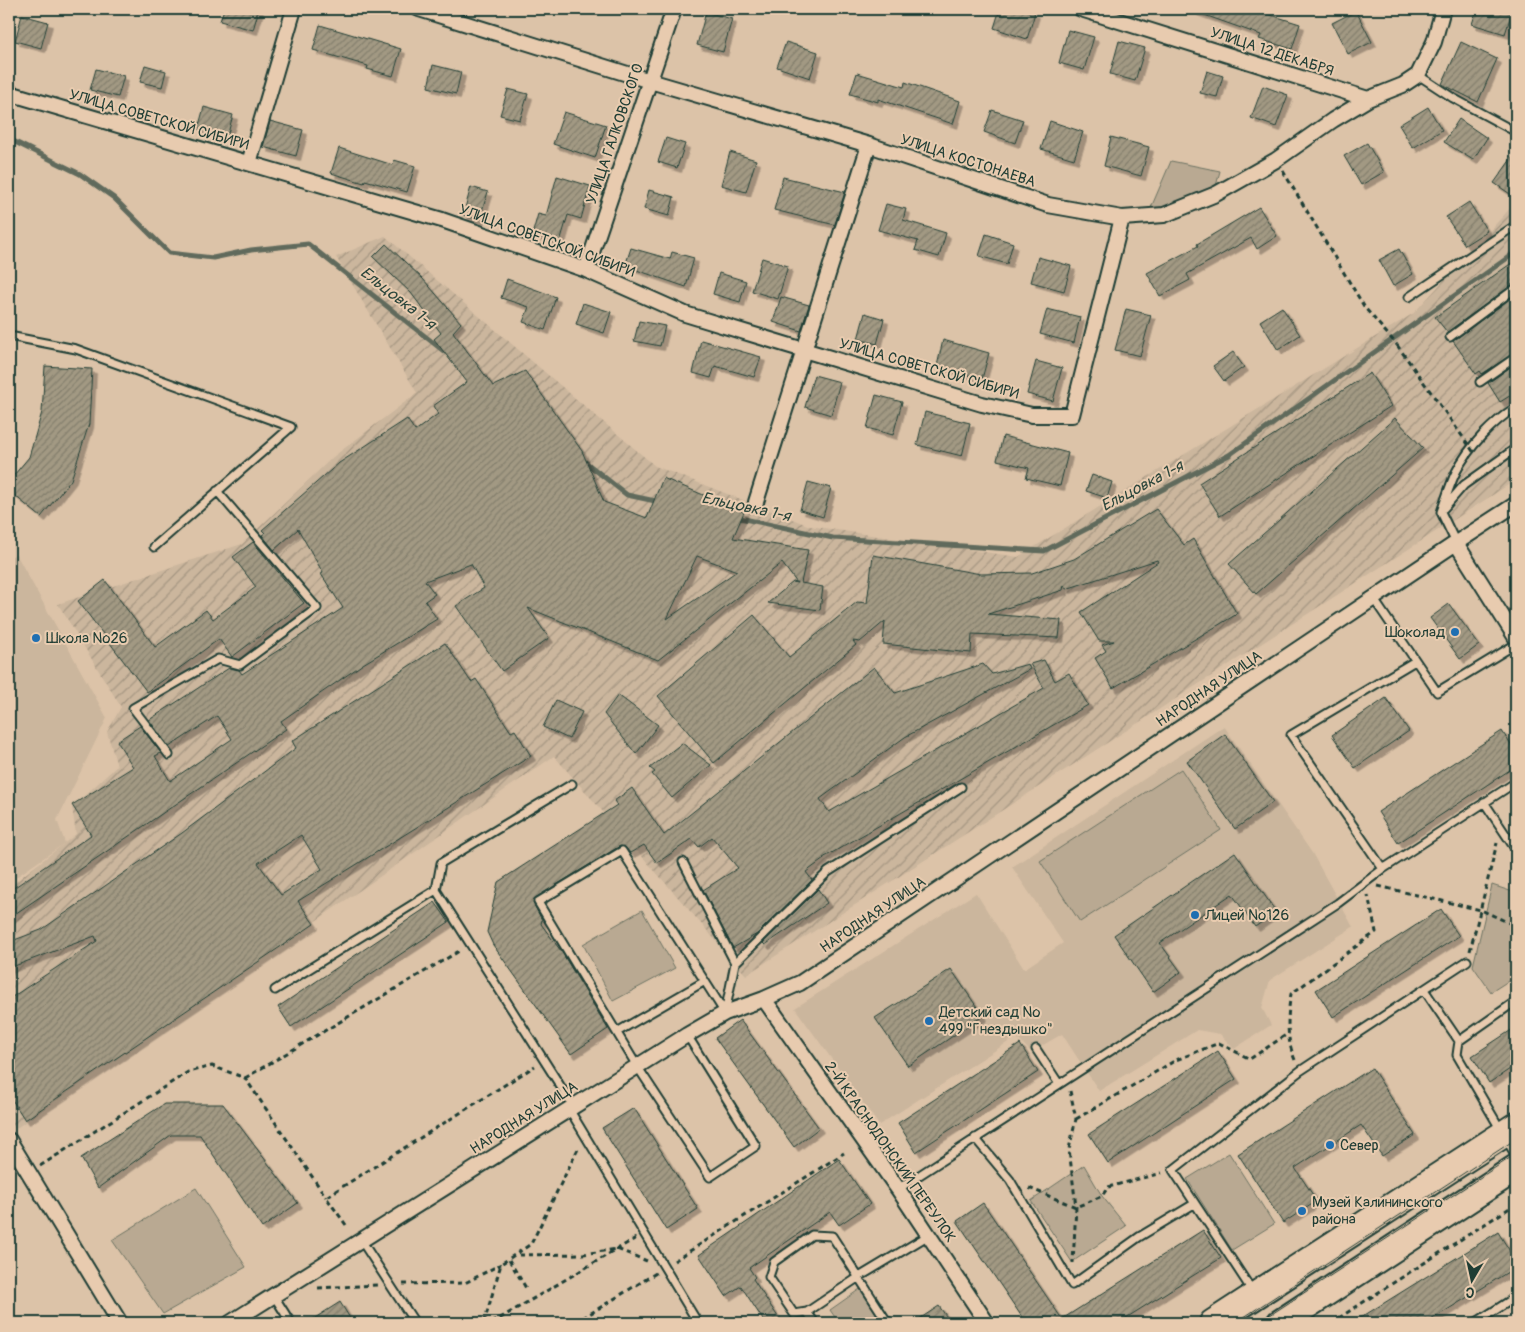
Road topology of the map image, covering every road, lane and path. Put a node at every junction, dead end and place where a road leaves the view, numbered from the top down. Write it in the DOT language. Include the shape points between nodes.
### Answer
graph roads {
  1 [pos="294,9"];
  2 [pos="419,9"];
  3 [pos="674,9"];
  4 [pos="1081,9"];
  5 [pos="1443,9"];
  6 [pos="1418,75"];
  7 [pos="650,82"];
  8 [pos="9,93"];
  9 [pos="1368,99"];
  10 [pos="1516,132"];
  11 [pos="869,145"];
  12 [pos="1276,160"];
  13 [pos="249,163"];
  14 [pos="1122,218"];
  15 [pos="1516,225"];
  16 [pos="586,270"];
  17 [pos="1516,288"];
  18 [pos="1409,297"];
  19 [pos="9,336"];
  20 [pos="1450,337"];
  21 [pos="803,350"];
  22 [pos="1516,357"];
  23 [pos="1480,382"];
  24 [pos="1516,406"];
  25 [pos="1516,448"];
  26 [pos="1475,454"];
  27 [pos="217,491"];
  28 [pos="756,502"];
  29 [pos="1516,504"];
  30 [pos="1441,512"];
  31 [pos="1456,543"];
  32 [pos="154,547"];
  33 [pos="1373,598"];
  34 [pos="1516,638"];
  35 [pos="1516,644"];
  36 [pos="1415,661"];
  37 [pos="169,755"];
  38 [pos="1516,782"];
  39 [pos="572,784"];
  40 [pos="961,786"];
  41 [pos="1484,802"];
  42 [pos="1501,825"];
  43 [pos="1516,850"];
  44 [pos="683,862"];
  45 [pos="1383,869"];
  46 [pos="1366,884"];
  47 [pos="436,890"];
  48 [pos="1481,910"];
  49 [pos="1516,926"];
  50 [pos="470,944"];
  51 [pos="1467,961"];
  52 [pos="735,963"];
  53 [pos="705,981"];
  54 [pos="275,990"];
  55 [pos="1425,991"];
  56 [pos="764,999"];
  57 [pos="1516,1001"];
  58 [pos="725,1012"];
  59 [pos="617,1032"];
  60 [pos="1289,1033"];
  61 [pos="688,1035"];
  62 [pos="1459,1041"];
  63 [pos="1036,1049"];
  64 [pos="544,1060"];
  65 [pos="637,1066"];
  66 [pos="1300,1071"];
  67 [pos="246,1078"];
  68 [pos="1068,1078"];
  69 [pos="1059,1084"];
  70 [pos="571,1108"];
  71 [pos="1076,1119"];
  72 [pos="584,1137"];
  73 [pos="974,1138"];
  74 [pos="1512,1138"];
  75 [pos="9,1140"];
  76 [pos="844,1153"];
  77 [pos="1516,1168"];
  78 [pos="1173,1170"];
  79 [pos="29,1172"];
  80 [pos="1010,1180"];
  81 [pos="898,1189"];
  82 [pos="326,1197"];
  83 [pos="1194,1204"];
  84 [pos="1516,1204"];
  85 [pos="1076,1207"];
  86 [pos="346,1225"];
  87 [pos="643,1234"];
  88 [pos="928,1235"];
  89 [pos="362,1240"];
  90 [pos="617,1249"];
  91 [pos="518,1255"];
  92 [pos="509,1260"];
  93 [pos="501,1264"];
  94 [pos="664,1268"];
  95 [pos="859,1277"];
  96 [pos="389,1284"];
  97 [pos="1072,1285"];
  98 [pos="318,1288"];
  99 [pos="526,1288"];
  100 [pos="1255,1295"];
  101 [pos="274,1296"];
  102 [pos="1516,1297"];
  103 [pos="807,1312"];
  104 [pos="120,1323"];
  105 [pos="230,1323"];
  106 [pos="291,1323"];
  107 [pos="415,1323"];
  108 [pos="484,1323"];
  109 [pos="492,1323"];
  110 [pos="574,1323"];
  111 [pos="698,1323"];
  112 [pos="816,1323"];
  113 [pos="888,1323"];
  114 [pos="987,1323"];
  115 [pos="1212,1323"];
  116 [pos="1280,1323"];
  117 [pos="1331,1323"];
  118 [pos="1475,1323"];
  1 -- 13 [label="street"];
  2 -- 7 [label="street, УЛИЦА КОСТОНАЕВА"];
  3 -- 7 [label="street, УЛИЦА ГАЛКОВСКОГО"];
  4 -- 9 [label="street, УЛИЦА 12 ДЕКАБРЯ"];
  5 -- 6 [label="street" via="1434,42"];
  6 -- 9 [label="street, УЛИЦА КОСТОНАЕВА" via="1403,85"];
  6 -- 10 [label="lane" via="1452,98"];
  7 -- 11 [label="street, УЛИЦА КОСТОНАЕВА"];
  7 -- 16 [label="street, УЛИЦА ГАЛКОВСКОГО"];
  8 -- 13 [label="street, УЛИЦА СОВЕТСКОЙ СИБИРИ"];
  9 -- 12 [label="street, УЛИЦА КОСТОНАЕВА"];
  11 -- 14 [label="street, УЛИЦА КОСТОНАЕВА" via="1048,205"];
  11 -- 21 [label="street"];
  12 -- 14 [label="street, УЛИЦА КОСТОНАЕВА" via="1216,194 1164,215"];
  12 -- 26 [label="path, bridge" via="1365,308 1397,345"];
  13 -- 16 [label="street, УЛИЦА СОВЕТСКОЙ СИБИРИ" via="442,220"];
  14 -- 21 [label="street, УЛИЦА СОВЕТСКОЙ СИБИРИ" via="1072,415 1032,415 982,404"];
  15 -- 18 [label="lane"];
  16 -- 21 [label="street, УЛИЦА СОВЕТСКОЙ СИБИРИ" via="685,314"];
  17 -- 20 [label="lane"];
  19 -- 27 [label="lane" via="76,349 291,427"];
  21 -- 28 [label="street"];
  22 -- 23 [label="lane"];
  24 -- 30 [label="lane" via="1503,415 1472,449 1457,471"];
  25 -- 30 [label="lane" via="1464,485"];
  27 -- 32 [label="lane"];
  27 -- 37 [label="lane" via="317,608 240,665 218,659 134,708"];
  29 -- 31 [label="street, НАРОДНАЯ УЛИЦА"];
  30 -- 31 [label="lane"];
  31 -- 33 [label="street, НАРОДНАЯ УЛИЦА"];
  31 -- 34 [label="street"];
  33 -- 36 [label="lane"];
  33 -- 56 [label="street, НАРОДНАЯ УЛИЦА" via="800,983"];
  35 -- 36 [label="lane" via="1437,692"];
  36 -- 45 [label="lane" via="1290,735"];
  38 -- 41 [label="lane"];
  39 -- 47 [label="lane" via="441,863"];
  40 -- 52 [label="lane" via="828,872"];
  41 -- 42 [label="lane"];
  41 -- 45 [label="lane"];
  42 -- 43 [label="lane"];
  42 -- 48 [label="path"];
  44 -- 52 [label="lane"];
  45 -- 46 [label="lane"];
  46 -- 48 [label="path"];
  46 -- 60 [label="path" via="1376,932 1291,994"];
  46 -- 68 [label="lane"];
  47 -- 50 [label="lane"];
  47 -- 54 [label="lane"];
  48 -- 49 [label="path"];
  48 -- 51 [label="path"];
  50 -- 64 [label="lane"];
  50 -- 67 [label="path"];
  51 -- 55 [label="lane"];
  52 -- 58 [label="lane"];
  53 -- 58 [label="lane"];
  53 -- 59 [label="lane"];
  53 -- 59 [label="lane" via="622,851 538,902"];
  55 -- 62 [label="lane"];
  55 -- 66 [label="lane"];
  56 -- 58 [label="street, НАРОДНАЯ УЛИЦА"];
  56 -- 81 [label="street, 2-Й КРАСНОДОНСКИЙ ПЕРЕУЛОК"];
  57 -- 62 [label="lane"];
  58 -- 61 [label="street, НАРОДНАЯ УЛИЦА"];
  59 -- 65 [label="lane"];
  60 -- 66 [label="path"];
  60 -- 71 [label="path" via="1250,1059 1219,1043 1176,1060"];
  61 -- 65 [label="street, НАРОДНАЯ УЛИЦА"];
  61 -- 65 [label="lane" via="756,1146 710,1177"];
  62 -- 74 [label="lane" via="1457,1055"];
  63 -- 69 [label="lane"];
  64 -- 70 [label="lane"];
  64 -- 82 [label="path"];
  65 -- 70 [label="street, НАРОДНАЯ УЛИЦА"];
  66 -- 78 [label="lane"];
  67 -- 79 [label="path" via="212,1066 188,1072"];
  67 -- 82 [label="path"];
  68 -- 69 [label="lane"];
  68 -- 71 [label="path"];
  69 -- 73 [label="lane"];
  70 -- 72 [label="lane"];
  70 -- 89 [label="street, НАРОДНАЯ УЛИЦА"];
  71 -- 85 [label="path" via="1069,1150"];
  72 -- 87 [label="lane"];
  72 -- 91 [label="path" via="531,1244"];
  73 -- 80 [label="lane"];
  73 -- 81 [label="lane"];
  74 -- 100 [label="highway"];
  75 -- 79 [label="street"];
  76 -- 94 [label="path"];
  77 -- 116 [label="highway"];
  78 -- 83 [label="lane"];
  78 -- 85 [label="path" via="1108,1187 1102,1196"];
  79 -- 104 [label="street"];
  80 -- 85 [label="path"];
  80 -- 97 [label="lane"];
  81 -- 88 [label="street, 2-Й КРАСНОДОНСКИЙ ПЕРЕУЛОК"];
  82 -- 86 [label="path"];
  83 -- 97 [label="lane"];
  83 -- 100 [label="lane"];
  84 -- 117 [label="path"];
  85 -- 97 [label="path"];
  87 -- 90 [label="path"];
  87 -- 94 [label="lane"];
  88 -- 95 [label="lane"];
  88 -- 114 [label="street, 2-Й КРАСНОДОНСКИЙ ПЕРЕУЛОК"];
  89 -- 96 [label="lane"];
  89 -- 101 [label="street, НАРОДНАЯ УЛИЦА"];
  90 -- 91 [label="path" via="583,1254"];
  90 -- 94 [label="path"];
  90 -- 109 [label="path"];
  91 -- 92 [label="path"];
  92 -- 93 [label="path"];
  92 -- 99 [label="path"];
  93 -- 96 [label="path" via="465,1282"];
  93 -- 108 [label="path"];
  94 -- 110 [label="path"];
  94 -- 111 [label="lane"];
  95 -- 103 [label="lane"];
  95 -- 103 [label="lane" via="832,1236 812,1235 774,1262 769,1277 794,1314"];
  95 -- 113 [label="lane"];
  96 -- 98 [label="path"];
  96 -- 107 [label="lane"];
  100 -- 115 [label="highway"];
  101 -- 105 [label="street, НАРОДНАЯ УЛИЦА"];
  101 -- 106 [label="lane"];
  102 -- 118 [label="lane"];
  103 -- 112 [label="lane"];
}
